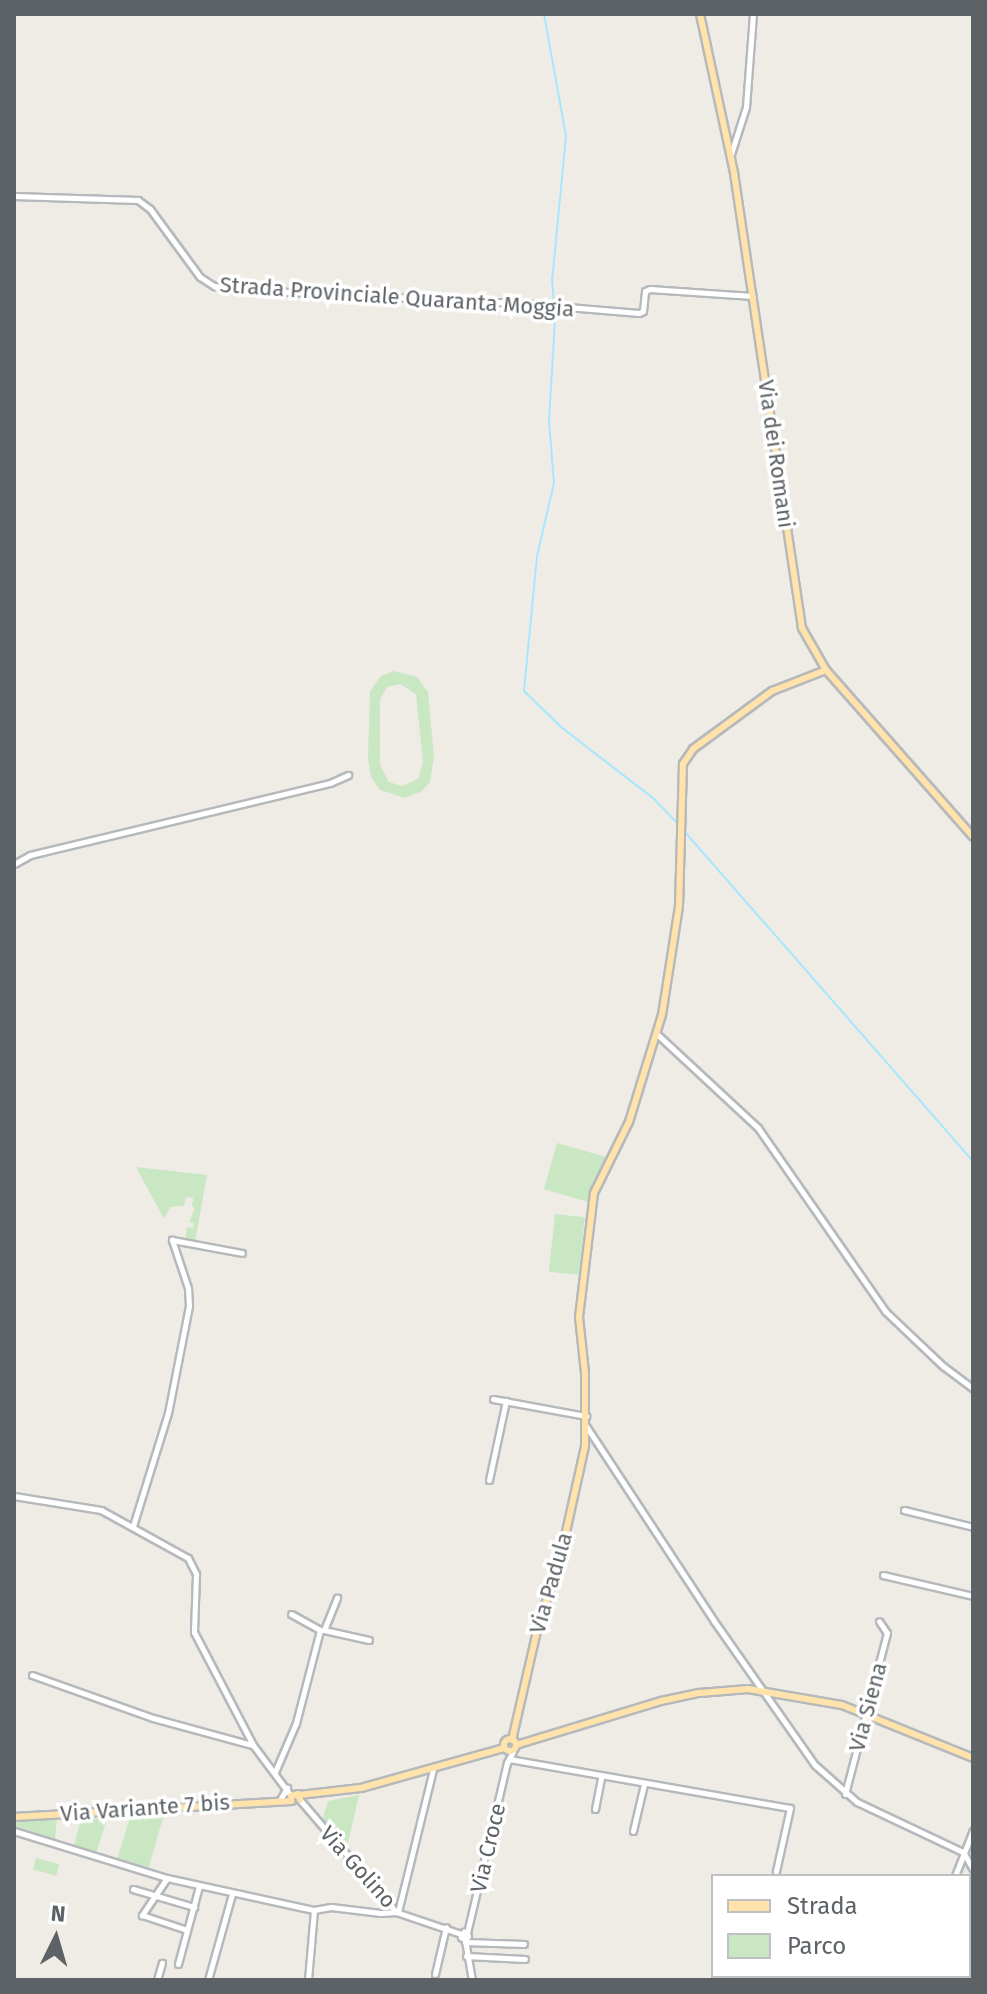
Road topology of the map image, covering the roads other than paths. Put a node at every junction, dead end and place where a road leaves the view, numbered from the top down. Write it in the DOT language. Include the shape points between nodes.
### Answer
graph roads {
  1 [pos="700,14"];
  2 [pos="753,14"];
  3 [pos="731,154"];
  4 [pos="14,196"];
  5 [pos="753,296"];
  6 [pos="826,670"];
  7 [pos="348,775"];
  8 [pos="973,837"];
  9 [pos="14,864"];
  10 [pos="657,1034"];
  11 [pos="242,1253"];
  12 [pos="973,1389"];
  13 [pos="493,1399"];
  14 [pos="506,1401"];
  15 [pos="587,1416"];
  16 [pos="586,1426"];
  17 [pos="489,1480"];
  18 [pos="14,1496"];
  19 [pos="904,1510"];
  20 [pos="133,1526"];
  21 [pos="973,1527"];
  22 [pos="883,1575"];
  23 [pos="973,1596"];
  24 [pos="337,1598"];
  25 [pos="291,1614"];
  26 [pos="879,1621"];
  27 [pos="322,1630"];
  28 [pos="369,1640"];
  29 [pos="32,1675"];
  30 [pos="762,1691"];
  31 [pos="866,1713"];
  32 [pos="253,1745"];
  33 [pos="510,1746"];
  34 [pos="973,1758"];
  35 [pos="508,1761"];
  36 [pos="433,1769"];
  37 [pos="275,1772"];
  38 [pos="601,1777"];
  39 [pos="644,1784"];
  40 [pos="287,1787"];
  41 [pos="845,1794"];
  42 [pos="296,1798"];
  43 [pos="279,1799"];
  44 [pos="595,1809"];
  45 [pos="14,1817"];
  46 [pos="973,1830"];
  47 [pos="14,1831"];
  48 [pos="633,1831"];
  49 [pos="963,1852"];
  50 [pos="973,1869"];
  51 [pos="776,1871"];
  52 [pos="956,1874"];
  53 [pos="167,1878"];
  54 [pos="199,1886"];
  55 [pos="133,1889"];
  56 [pos="232,1894"];
  57 [pos="155,1896"];
  58 [pos="194,1907"];
  59 [pos="314,1910"];
  60 [pos="397,1912"];
  61 [pos="446,1927"];
  62 [pos="187,1930"];
  63 [pos="464,1937"];
  64 [pos="524,1944"];
  65 [pos="466,1956"];
  66 [pos="525,1959"];
  67 [pos="162,1963"];
  68 [pos="178,1964"];
  69 [pos="435,1974"];
  70 [pos="157,1980"];
  71 [pos="208,1980"];
  72 [pos="308,1980"];
  73 [pos="472,1980"];
  1 -- 3 [label="main road, Via dei Romani"];
  2 -- 3 [label="street" via="746,107"];
  3 -- 5 [label="main road, Via dei Romani"];
  4 -- 5 [label="street, Strada Provinciale Quaranta Moggia" via="138,200 191,268 214,286 640,313 645,291 658,288"];
  5 -- 6 [label="main road, Via dei Romani" via="799,614"];
  6 -- 8 [label="main road, Via dei Romani"];
  6 -- 10 [label="main road, Via Padula" via="772,691 693,749 681,776 679,906"];
  7 -- 9 [label="street" via="30,855"];
  10 -- 12 [label="street" via="758,1128 885,1311"];
  10 -- 15 [label="main road, Via Padula" via="629,1122 594,1193 581,1293"];
  11 -- 20 [label="street" via="172,1240 189,1306 168,1413"];
  13 -- 14 [label="street"];
  14 -- 15 [label="street"];
  14 -- 17 [label="street"];
  15 -- 16 [label="main road, Via Padula"];
  16 -- 30 [label="street"];
  16 -- 33 [label="main road, Via Padula" via="562,1550"];
  18 -- 20 [label="street" via="85,1506"];
  19 -- 21 [label="street"];
  20 -- 32 [label="street, Via Golino" via="192,1565 194,1632"];
  22 -- 23 [label="street"];
  24 -- 27 [label="street"];
  25 -- 27 [label="street"];
  26 -- 31 [label="street, Via Siena" via="887,1633"];
  27 -- 28 [label="street"];
  27 -- 37 [label="street" via="296,1723"];
  29 -- 32 [label="street" via="153,1718"];
  30 -- 31 [label="main road, Via Variante 7 bis" via="816,1698"];
  30 -- 33 [label="main road, Via Variante 7 bis" via="681,1696"];
  30 -- 41 [label="street" via="815,1765"];
  31 -- 34 [label="main road, Via Variante 7 bis"];
  31 -- 41 [label="street, Via Siena"];
  32 -- 37 [label="street, Via Golino"];
  33 -- 35 [label="street, Via Croce"];
  33 -- 36 [label="main road, Via Variante 7 bis"];
  35 -- 38 [label="street"];
  35 -- 63 [label="street, Via Croce"];
  36 -- 42 [label="main road, Via Variante 7 bis"];
  36 -- 60 [label="street"];
  37 -- 40 [label="street, Via Golino"];
  38 -- 39 [label="street"];
  38 -- 44 [label="street"];
  39 -- 48 [label="street"];
  39 -- 51 [label="street" via="790,1808"];
  40 -- 42 [label="street, Via Golino"];
  40 -- 43 [label="street"];
  41 -- 49 [label="street"];
  42 -- 43 [label="main road, Via Variante 7 bis"];
  42 -- 60 [label="street, Via Golino"];
  43 -- 45 [label="main road, Via Variante 7 bis"];
  46 -- 49 [label="street"];
  47 -- 53 [label="street"];
  49 -- 50 [label="street"];
  49 -- 52 [label="street"];
  53 -- 54 [label="street"];
  53 -- 57 [label="street"];
  54 -- 56 [label="street"];
  54 -- 58 [label="street"];
  55 -- 57 [label="street"];
  56 -- 59 [label="street"];
  56 -- 71 [label="street"];
  57 -- 58 [label="street"];
  57 -- 62 [label="street" via="142,1915"];
  58 -- 62 [label="street"];
  59 -- 60 [label="street"];
  59 -- 72 [label="street"];
  60 -- 61 [label="street, Via Golino"];
  61 -- 63 [label="street, Via Golino"];
  61 -- 69 [label="street"];
  62 -- 68 [label="street"];
  63 -- 64 [label="street"];
  63 -- 65 [label="street, Via Croce"];
  65 -- 66 [label="street"];
  65 -- 73 [label="street, Via Croce"];
  67 -- 70 [label="street"];
}
